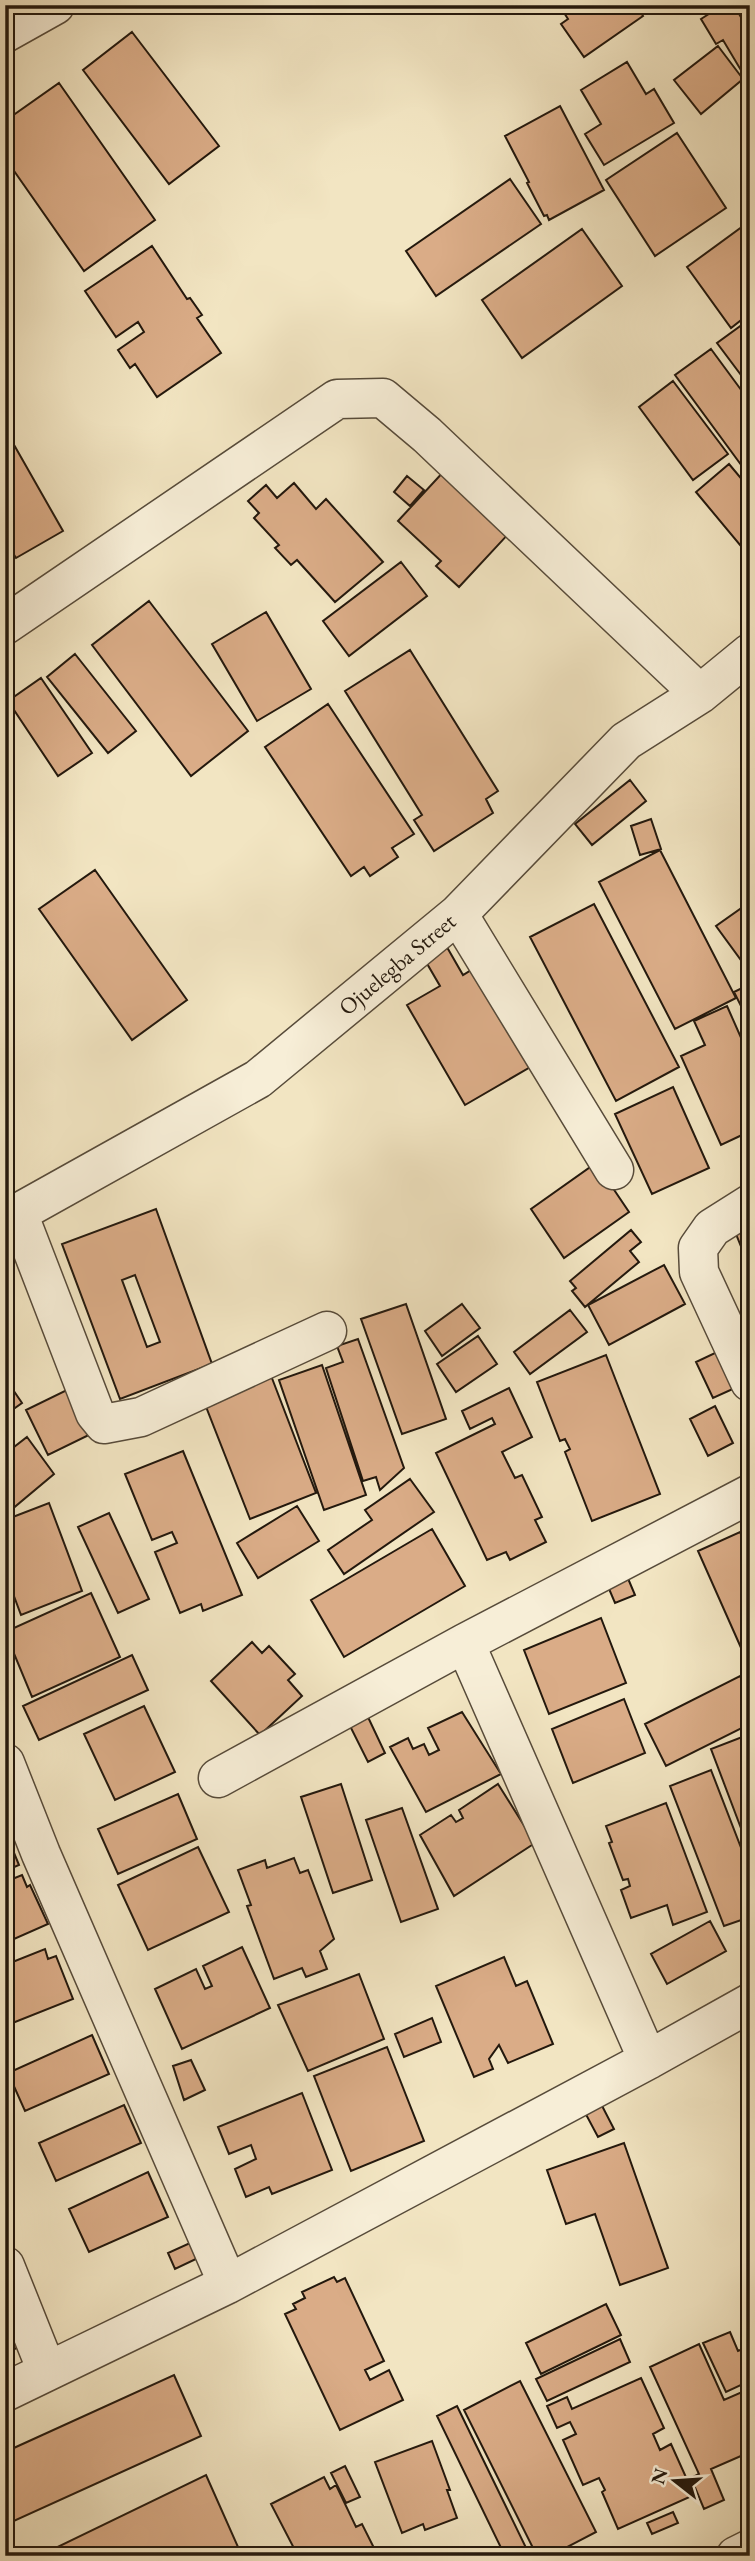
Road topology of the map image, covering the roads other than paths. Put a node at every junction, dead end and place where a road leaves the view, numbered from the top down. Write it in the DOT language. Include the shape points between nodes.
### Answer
graph roads {
  1 [pos="55,5"];
  2 [pos="5,33"];
  3 [pos="5,625"];
  4 [pos="750,653"];
  5 [pos="700,694"];
  6 [pos="458,914"];
  7 [pos="614,1170"];
  8 [pos="750,1203"];
  9 [pos="12,1218"];
  10 [pos="327,1331"];
  11 [pos="750,1382"];
  12 [pos="750,1494"];
  13 [pos="465,1643"];
  14 [pos="5,1763"];
  15 [pos="218,1778"];
  16 [pos="750,2003"];
  17 [pos="648,2060"];
  18 [pos="5,2266"];
  19 [pos="228,2284"];
  20 [pos="47,2371"];
  21 [pos="5,2392"];
  22 [pos="750,2549"];
  23 [pos="736,2556"];
  1 -- 2 [label="street"];
  3 -- 5 [label="street" via="337,399 383,398"];
  4 -- 5 [label="street, Ojuelegba Street"];
  5 -- 6 [label="street, Ojuelegba Street" via="626,741"];
  6 -- 7 [label="street"];
  6 -- 9 [label="street, Ojuelegba Street" via="258,1079"];
  8 -- 11 [label="street" via="712,1228 698,1248 699,1272"];
  9 -- 10 [label="street" via="94,1413 104,1424 141,1417"];
  12 -- 13 [label="street"];
  13 -- 15 [label="street"];
  13 -- 17 [label="street"];
  14 -- 19 [label="street"];
  16 -- 17 [label="street"];
  17 -- 19 [label="street"];
  18 -- 20 [label="street"];
  19 -- 20 [label="street"];
  20 -- 21 [label="street"];
  22 -- 23 [label="street"];
}
